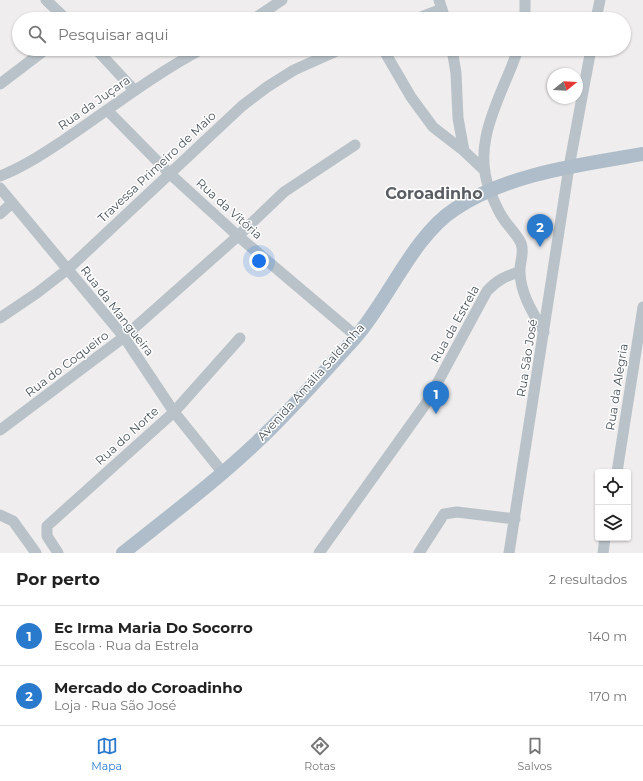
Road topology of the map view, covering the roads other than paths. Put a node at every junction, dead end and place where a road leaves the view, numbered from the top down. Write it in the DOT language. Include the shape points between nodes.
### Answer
graph roads {
  1 [pos="46,0"];
  2 [pos="282,0"];
  3 [pos="525,0"];
  4 [pos="600,0"];
  5 [pos="59,12"];
  6 [pos="264,12"];
  7 [pos="525,12"];
  8 [pos="597,12"];
  9 [pos="37,56"];
  10 [pos="102,56"];
  11 [pos="188,56"];
  12 [pos="325,56"];
  13 [pos="387,56"];
  14 [pos="453,56"];
  15 [pos="515,56"];
  16 [pos="590,56"];
  17 [pos="0,84"];
  18 [pos="134,90"];
  19 [pos="108,111"];
  20 [pos="355,145"];
  21 [pos="464,151"];
  22 [pos="643,154"];
  23 [pos="569,167"];
  24 [pos="483,169"];
  25 [pos="169,173"];
  26 [pos="0,176"];
  27 [pos="0,188"];
  28 [pos="490,190"];
  29 [pos="12,203"];
  30 [pos="0,214"];
  31 [pos="238,236"];
  32 [pos="68,269"];
  33 [pos="520,272"];
  34 [pos="643,307"];
  35 [pos="0,318"];
  36 [pos="544,332"];
  37 [pos="356,336"];
  38 [pos="124,337"];
  39 [pos="240,338"];
  40 [pos="174,412"];
  41 [pos="0,430"];
  42 [pos="617,469"];
  43 [pos="223,473"];
  44 [pos="0,515"];
  45 [pos="515,519"];
  46 [pos="605,541"];
  47 [pos="36,553"];
  48 [pos="58,553"];
  49 [pos="123,553"];
  50 [pos="319,553"];
  51 [pos="419,553"];
  52 [pos="509,553"];
  53 [pos="603,553"];
  1 -- 5 [label="street"];
  2 -- 6 [label="street"];
  3 -- 7 [label="street"];
  4 -- 8 [label="street"];
  9 -- 17 [label="street"];
  10 -- 18 [label="street"];
  11 -- 18 [label="street, Rua da Juçara"];
  12 -- 25 [label="street, Travessa Primeiro de Maio" via="294,70 267,87 242,106"];
  13 -- 21 [label="street" via="433,127"];
  14 -- 21 [label="street" via="458,118"];
  15 -- 24 [label="street" via="494,108 484,143"];
  16 -- 23 [label="street, Rua São José"];
  18 -- 19 [label="street, Rua da Juçara"];
  19 -- 25 [label="street, Rua da Vitória"];
  19 -- 26 [label="street, Rua da Juçara" via="52,148"];
  20 -- 31 [label="street, Rua do Coqueiro" via="284,192"];
  21 -- 24 [label="street"];
  22 -- 23 [label="main road, Avenida Amália Saldanha"];
  23 -- 28 [label="main road, Avenida Amália Saldanha"];
  23 -- 36 [label="street, Rua São José"];
  24 -- 28 [label="street"];
  25 -- 31 [label="street, Rua da Vitória"];
  25 -- 32 [label="street, Travessa Primeiro de Maio"];
  27 -- 29 [label="street, Rua da Mangueira"];
  28 -- 33 [label="street" via="504,220 521,243 523,253"];
  28 -- 37 [label="main road, Avenida Amália Saldanha" via="453,210 438,224 419,246"];
  29 -- 30 [label="street"];
  29 -- 32 [label="street, Rua da Mangueira"];
  31 -- 37 [label="street, Rua da Vitória"];
  31 -- 38 [label="street, Rua do Coqueiro"];
  32 -- 35 [label="street, Travessa Primeiro de Maio"];
  32 -- 38 [label="street, Rua da Mangueira"];
  33 -- 36 [label="street" via="524,295"];
  33 -- 50 [label="street, Rua da Estrela" via="506,275 487,291 427,402"];
  34 -- 42 [label="street, Rua da Alegria"];
  36 -- 45 [label="street, Rua São José"];
  37 -- 43 [label="main road, Avenida Amália Saldanha" via="257,442"];
  38 -- 40 [label="street, Rua da Mangueira"];
  38 -- 41 [label="street, Rua do Coqueiro"];
  39 -- 40 [label="street, Rua do Norte"];
  40 -- 43 [label="street, Rua da Mangueira"];
  40 -- 48 [label="street, Rua do Norte" via="47,526 47,536"];
  43 -- 49 [label="main road, Avenida Amália Saldanha"];
  44 -- 47 [label="street" via="13,522"];
  45 -- 51 [label="street" via="457,512 444,514"];
  45 -- 52 [label="street, Rua São José"];
  46 -- 53 [label="street"];
}
